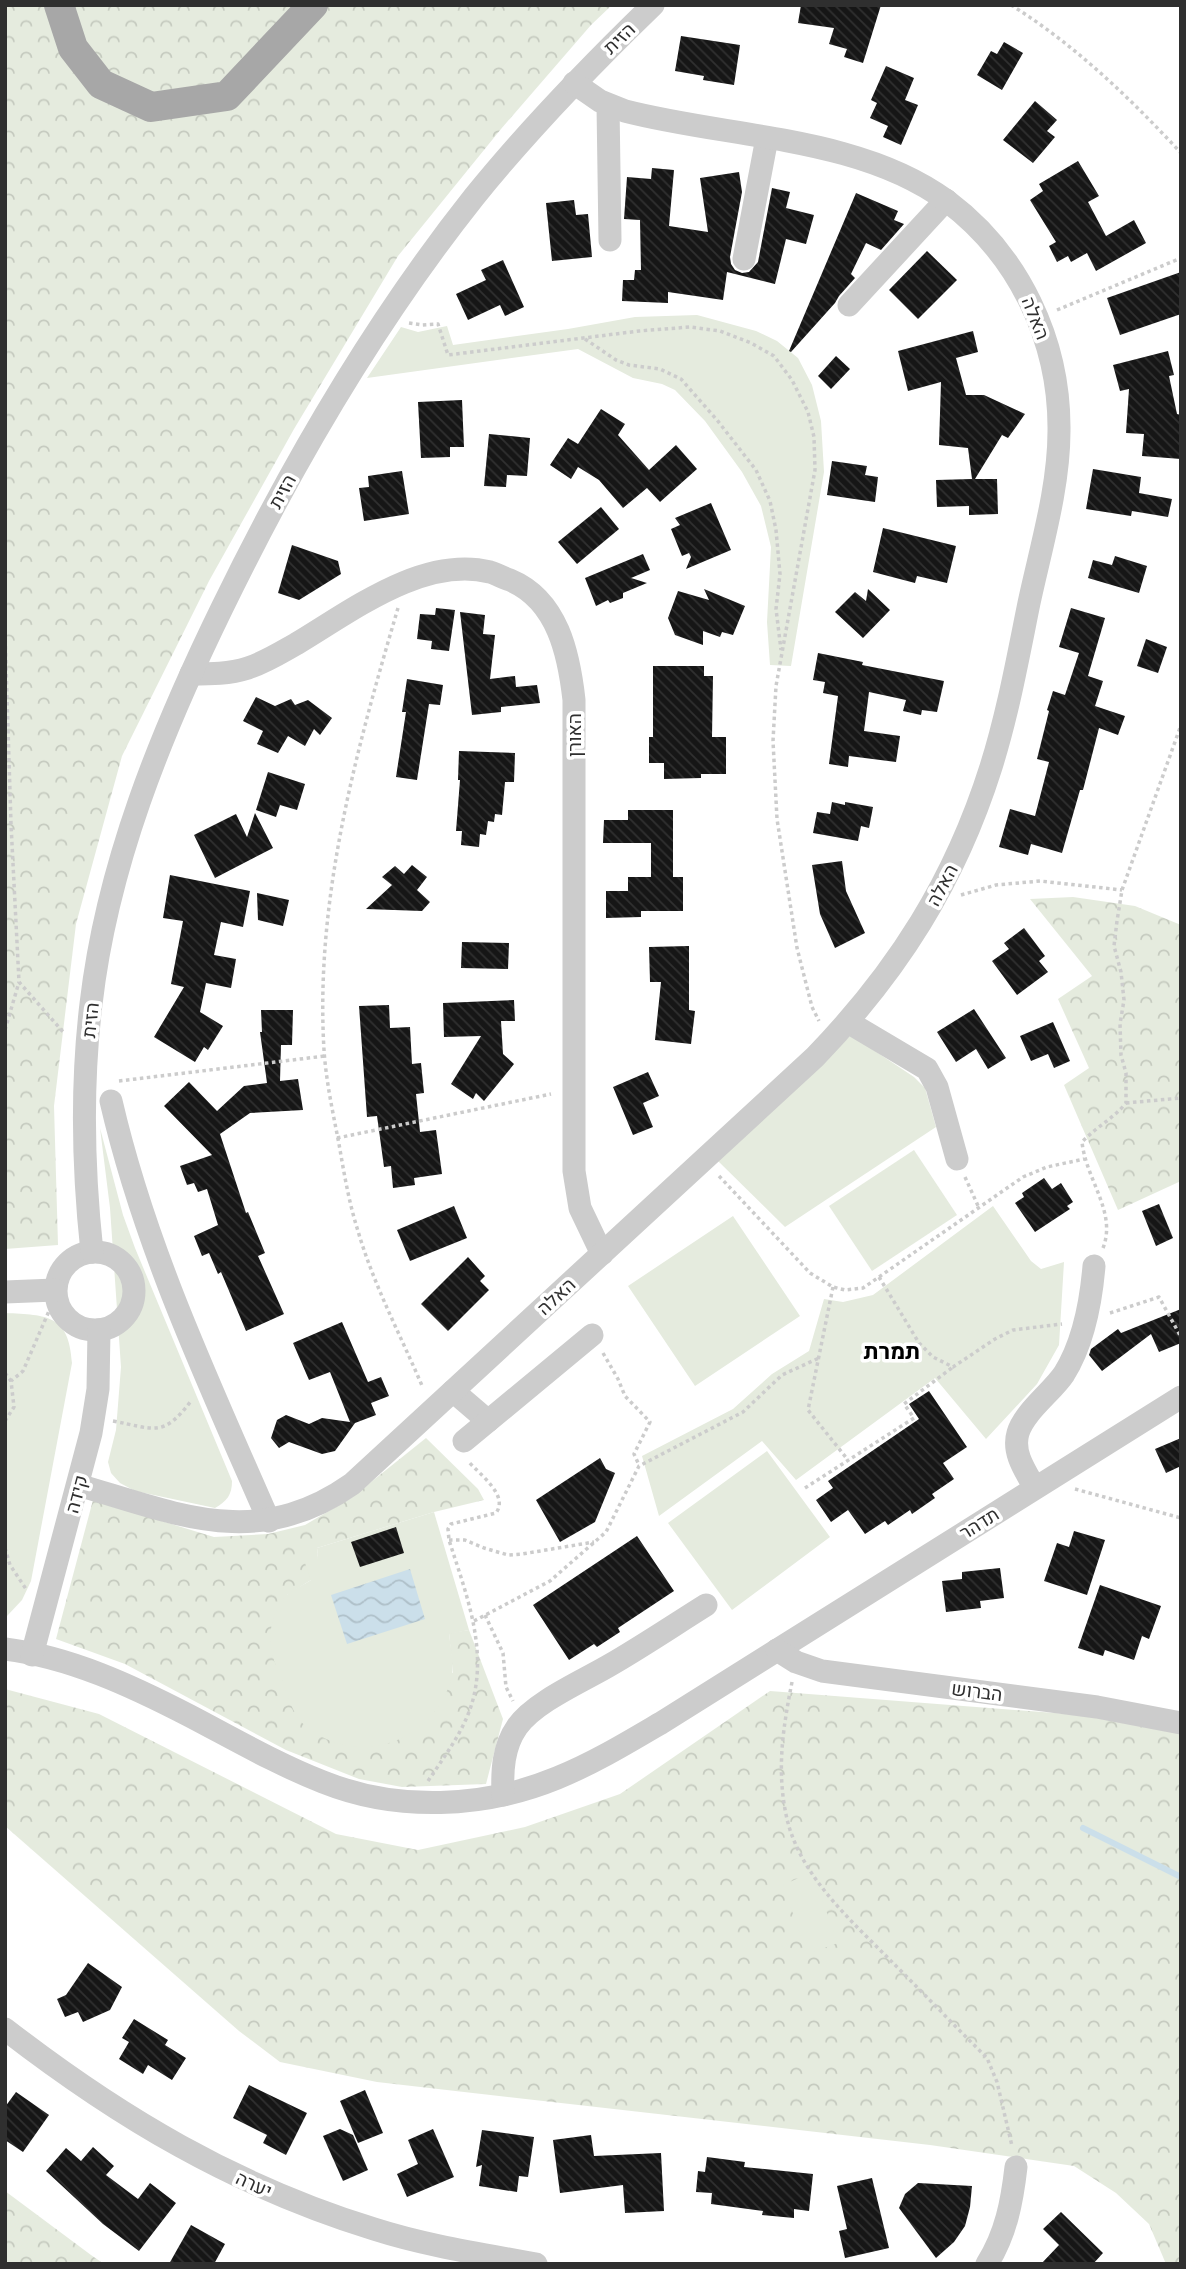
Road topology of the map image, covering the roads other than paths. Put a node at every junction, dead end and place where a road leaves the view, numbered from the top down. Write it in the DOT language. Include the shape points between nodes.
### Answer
graph roads {
  1 [pos="59,5"];
  2 [pos="313,5"];
  3 [pos="653,5"];
  4 [pos="574,83"];
  5 [pos="608,105"];
  6 [pos="767,138"];
  7 [pos="946,200"];
  8 [pos="610,240"];
  9 [pos="744,259"];
  10 [pos="849,305"];
  11 [pos="191,674"];
  12 [pos="848,1022"];
  13 [pos="111,1101"];
  14 [pos="957,1159"];
  15 [pos="92,1252"];
  16 [pos="602,1254"];
  17 [pos="1094,1266"];
  18 [pos="5,1292"];
  19 [pos="55,1293"];
  20 [pos="99,1330"];
  21 [pos="592,1335"];
  22 [pos="453,1391"];
  23 [pos="1181,1396"];
  24 [pos="488,1421"];
  25 [pos="463,1448"];
  26 [pos="78,1485"];
  27 [pos="1041,1485"];
  28 [pos="269,1521"];
  29 [pos="706,1605"];
  30 [pos="5,1649"];
  31 [pos="32,1655"];
  32 [pos="786,1656"];
  33 [pos="1181,1723"];
  34 [pos="503,1794"];
  35 [pos="5,2029"];
  36 [pos="1016,2167"];
  37 [pos="536,2264"];
  38 [pos="987,2264"];
  1 -- 2 [label="main road" via="73,48 101,84 151,107 227,96"];
  3 -- 4 [label="street, הזית"];
  4 -- 5 [label="street, האלה"];
  4 -- 11 [label="street, הזית" via="472,200 392,312 282,490"];
  5 -- 6 [label="street, האלה"];
  5 -- 8 [label="street"];
  6 -- 7 [label="street, האלה" via="839,152 897,172"];
  6 -- 9 [label="street"];
  7 -- 10 [label="street"];
  7 -- 12 [label="street, האלה" via="987,236 1018,278 1038,318 1055,377 1059,431 1054,488 1005,715 975,813 933,903"];
  11 -- 15 [label="street, הזית" via="139,803 118,872 91,1002 84,1135"];
  11 -- 16 [label="street, האורן" via="236,671 268,660 390,589 425,574 458,569 489,572 517,583 540,602 558,628 569,661 574,700 574,1171 577,1196"];
  12 -- 14 [label="street" via="927,1069 937,1087"];
  12 -- 16 [label="street, האלה"];
  13 -- 28 [label="street" via="151,1242"];
  15 -- 19 [label="street" via="65,1265"];
  15 -- 20 [label="street" via="123,1263 134,1287 129,1312 120,1322"];
  16 -- 22 [label="street, האלה"];
  17 -- 27 [label="street" via="1085,1321 1064,1373 1017,1434 1018,1457"];
  18 -- 19 [label="street"];
  19 -- 20 [label="street" via="62,1314 71,1323"];
  20 -- 26 [label="street, קידה" via="98,1389"];
  21 -- 24 [label="street"];
  22 -- 24 [label="street"];
  22 -- 28 [label="street, האלה" via="352,1485 311,1509"];
  23 -- 27 [label="street, תדהר"];
  24 -- 25 [label="street"];
  26 -- 28 [label="street, האלה" via="189,1517"];
  26 -- 31 [label="street, קידה"];
  27 -- 32 [label="street, תדהר"];
  29 -- 34 [label="street" via="523,1719 506,1752"];
  30 -- 31 [label="street, תדהר"];
  31 -- 34 [label="street, תדהר" via="80,1666 151,1696 325,1783 414,1802 460,1802"];
  32 -- 33 [label="street, הברוש" via="833,1673 1097,1707"];
  32 -- 34 [label="street, תדהר" via="607,1755 556,1778"];
  35 -- 37 [label="street, יערה" via="103,2100 234,2176 303,2206 377,2230"];
  36 -- 38 [label="street" via="1006,2224"];
}
